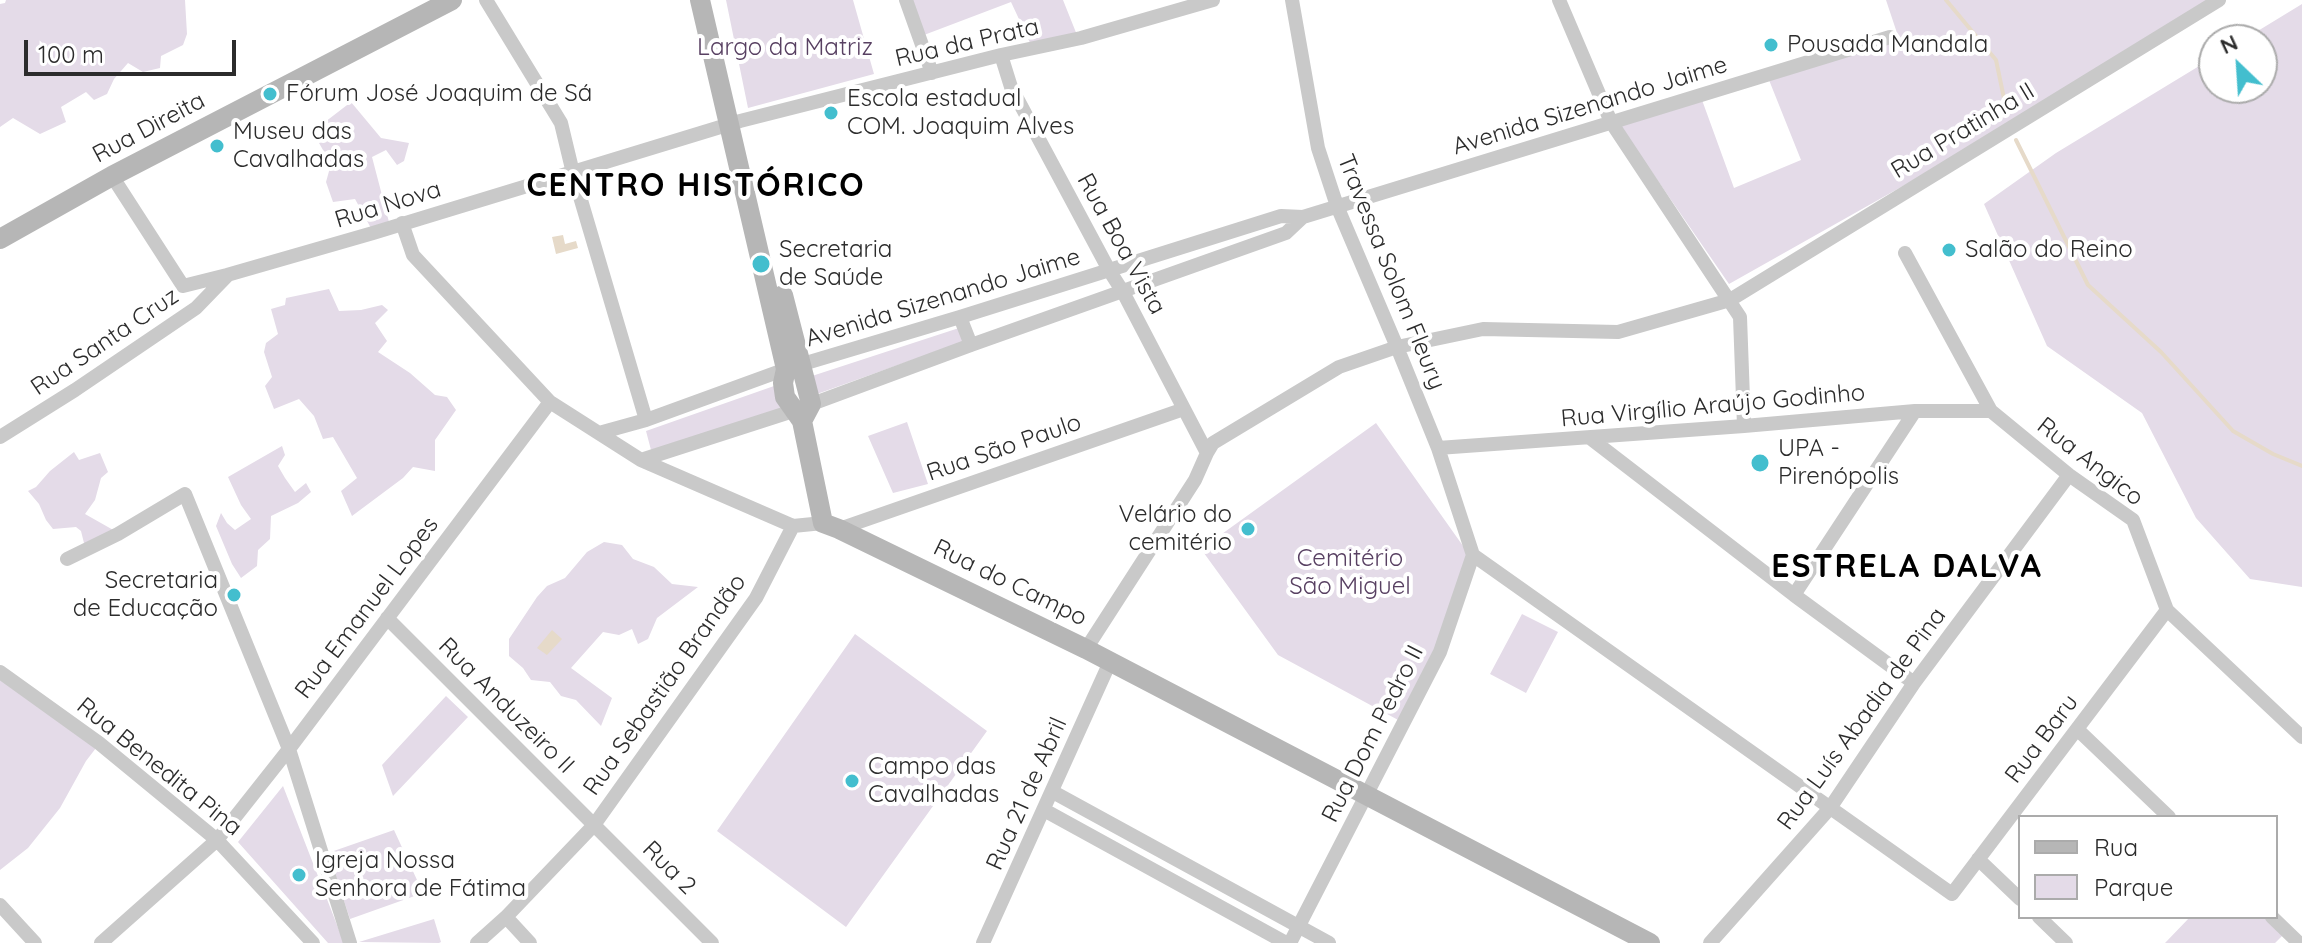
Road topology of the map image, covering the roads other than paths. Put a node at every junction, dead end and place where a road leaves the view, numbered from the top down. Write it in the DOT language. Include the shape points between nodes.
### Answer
graph roads {
  1 [pos="452,0"];
  2 [pos="486,0"];
  3 [pos="700,0"];
  4 [pos="710,0"];
  5 [pos="906,0"];
  6 [pos="1213,0"];
  7 [pos="1292,0"];
  8 [pos="1559,0"];
  9 [pos="2219,0"];
  10 [pos="712,29"];
  11 [pos="1890,37"];
  12 [pos="1001,55"];
  13 [pos="932,73"];
  14 [pos="1611,122"];
  15 [pos="735,123"];
  16 [pos="573,173"];
  17 [pos="112,176"];
  18 [pos="1337,206"];
  19 [pos="1303,217"];
  20 [pos="402,223"];
  21 [pos="0,239"];
  22 [pos="1905,253"];
  23 [pos="1109,270"];
  24 [pos="227,275"];
  25 [pos="183,286"];
  26 [pos="1123,292"];
  27 [pos="1730,300"];
  28 [pos="196,308"];
  29 [pos="960,317"];
  30 [pos="971,345"];
  31 [pos="1397,347"];
  32 [pos="793,367"];
  33 [pos="550,402"];
  34 [pos="1184,409"];
  35 [pos="1915,411"];
  36 [pos="1991,411"];
  37 [pos="802,412"];
  38 [pos="646,420"];
  39 [pos="1744,426"];
  40 [pos="599,433"];
  41 [pos="0,437"];
  42 [pos="1590,438"];
  43 [pos="1438,448"];
  44 [pos="1207,453"];
  45 [pos="641,460"];
  46 [pos="2069,475"];
  47 [pos="793,526"];
  48 [pos="831,526"];
  49 [pos="1473,555"];
  50 [pos="67,559"];
  51 [pos="1794,595"];
  52 [pos="2167,610"];
  53 [pos="387,618"];
  54 [pos="1086,649"];
  55 [pos="1110,662"];
  56 [pos="0,672"];
  57 [pos="1914,683"];
  58 [pos="2077,729"];
  59 [pos="2302,737"];
  60 [pos="289,749"];
  61 [pos="1053,792"];
  62 [pos="1365,795"];
  63 [pos="1830,808"];
  64 [pos="1044,810"];
  65 [pos="2167,815"];
  66 [pos="594,825"];
  67 [pos="217,840"];
  68 [pos="1978,859"];
  69 [pos="2018,897"];
  70 [pos="0,905"];
  71 [pos="506,917"];
  72 [pos="2041,919"];
  73 [pos="2274,919"];
  74 [pos="1299,927"];
  75 [pos="35,943"];
  76 [pos="101,943"];
  77 [pos="313,943"];
  78 [pos="350,943"];
  79 [pos="477,943"];
  80 [pos="530,943"];
  81 [pos="712,943"];
  82 [pos="983,943"];
  83 [pos="1288,943"];
  84 [pos="1329,943"];
  85 [pos="1650,943"];
  86 [pos="1710,943"];
  87 [pos="2066,943"];
  88 [pos="2299,943"];
  1 -- 17 [label="street, Rua Direita"];
  2 -- 16 [label="street" via="561,123"];
  3 -- 10 [label="street"];
  4 -- 10 [label="street"];
  5 -- 13 [label="street"];
  6 -- 12 [label="street, Rua da Prata"];
  7 -- 18 [label="street, Travessa Solom Fleury" via="1318,148"];
  8 -- 14 [label="street"];
  9 -- 27 [label="street, Rua Pratinha II"];
  10 -- 15 [label="street"];
  11 -- 14 [label="street, Avenida Sizenando Jaime"];
  12 -- 13 [label="street, Rua da Prata"];
  12 -- 23 [label="street, Rua Boa Vista" via="1011,87"];
  13 -- 15 [label="street, Rua da Prata"];
  14 -- 18 [label="street, Avenida Sizenando Jaime"];
  14 -- 27 [label="street"];
  15 -- 16 [label="street, Rua Nova"];
  15 -- 32 [label="street"];
  16 -- 20 [label="street, Rua Nova"];
  16 -- 38 [label="street"];
  17 -- 21 [label="street, Rua Direita"];
  17 -- 25 [label="street"];
  18 -- 19 [label="street, Avenida Sizenando Jaime"];
  18 -- 31 [label="street, Travessa Solom Fleury"];
  19 -- 23 [label="street, Avenida Sizenando Jaime" via="1281,216"];
  19 -- 26 [label="street, Avenida Sizenando Jaime" via="1286,233"];
  20 -- 24 [label="street, Rua Nova"];
  20 -- 33 [label="street" via="413,255"];
  22 -- 36 [label="street"];
  23 -- 26 [label="street, Rua Boa Vista"];
  23 -- 29 [label="street, Avenida Sizenando Jaime"];
  24 -- 25 [label="street, Rua Nova"];
  24 -- 28 [label="street, Rua Santa Cruz"];
  25 -- 28 [label="street"];
  26 -- 30 [label="street, Avenida Sizenando Jaime"];
  26 -- 34 [label="street, Rua Boa Vista"];
  27 -- 31 [label="street, Rua Pratinha II" via="1618,332 1483,329"];
  27 -- 39 [label="street" via="1740,317"];
  28 -- 41 [label="street, Rua Santa Cruz"];
  29 -- 30 [label="street"];
  29 -- 32 [label="street, Avenida Sizenando Jaime"];
  30 -- 37 [label="street, Avenida Sizenando Jaime"];
  31 -- 43 [label="street, Travessa Solom Fleury"];
  31 -- 44 [label="street, Rua Pratinha II" via="1339,367 1213,443"];
  32 -- 37 [label="street" via="783,383 785,397"];
  32 -- 38 [label="street, Avenida Sizenando Jaime"];
  33 -- 40 [label="street"];
  33 -- 53 [label="street, Rua Emanuel Lopes"];
  34 -- 44 [label="street, Rua Boa Vista"];
  34 -- 48 [label="street, Rua São Paulo"];
  35 -- 36 [label="street, Rua Virgílio Araújo Godinho"];
  35 -- 39 [label="street, Rua Virgílio Araújo Godinho"];
  35 -- 51 [label="street"];
  36 -- 46 [label="street, Rua Angico"];
  37 -- 45 [label="street, Avenida Sizenando Jaime"];
  37 -- 48 [label="street"];
  38 -- 40 [label="street, Avenida Sizenando Jaime"];
  39 -- 42 [label="street, Rua Virgílio Araújo Godinho"];
  40 -- 45 [label="street"];
  42 -- 43 [label="street, Rua Virgílio Araújo Godinho"];
  42 -- 51 [label="street"];
  43 -- 49 [label="street, Travessa Solom Fleury"];
  44 -- 54 [label="street"];
  45 -- 47 [label="street"];
  46 -- 52 [label="street, Rua Angico" via="2133,520"];
  46 -- 57 [label="street, Rua Luís Abadia de Pina"];
  47 -- 48 [label="street"];
  47 -- 66 [label="street, Rua Sebastião Brandão" via="756,598"];
  48 -- 54 [label="street, Rua do Campo"];
  49 -- 62 [label="street, Rua Dom Pedro II" via="1440,652"];
  49 -- 63 [label="street"];
  50 -- 60 [label="street" via="185,494"];
  51 -- 57 [label="street"];
  52 -- 58 [label="street, Rua Baru"];
  52 -- 59 [label="street, Rua Angico"];
  53 -- 60 [label="street, Rua Emanuel Lopes"];
  53 -- 66 [label="street, Rua Anduzeiro II"];
  54 -- 55 [label="street, Rua do Campo"];
  55 -- 61 [label="street, Rua 21 de Abril"];
  55 -- 62 [label="street, Rua do Campo"];
  56 -- 67 [label="street, Rua Benedita Pina" via="99,743"];
  57 -- 63 [label="street, Rua Luís Abadia de Pina"];
  58 -- 65 [label="street"];
  58 -- 68 [label="street, Rua Baru"];
  60 -- 67 [label="street, Rua Emanuel Lopes"];
  60 -- 78 [label="street"];
  61 -- 64 [label="street, Rua 21 de Abril"];
  61 -- 74 [label="street"];
  62 -- 74 [label="street, Rua Dom Pedro II"];
  62 -- 85 [label="street, Rua do Campo"];
  63 -- 68 [label="street, Rua Baru" via="1952,894"];
  63 -- 86 [label="street, Rua Luís Abadia de Pina"];
  64 -- 82 [label="street, Rua 21 de Abril"];
  64 -- 83 [label="street"];
  66 -- 71 [label="street, Rua Sebastião Brandão"];
  66 -- 81 [label="street, Rua 2"];
  67 -- 76 [label="street, Rua Emanuel Lopes"];
  67 -- 77 [label="street, Rua Benedita Pina"];
  68 -- 69 [label="street"];
  70 -- 75 [label="street"];
  71 -- 79 [label="street, Rua Sebastião Brandão"];
  71 -- 80 [label="street"];
  72 -- 87 [label="street"];
  73 -- 88 [label="street"];
  74 -- 83 [label="street, Rua Dom Pedro II"];
  74 -- 84 [label="street"];
}
